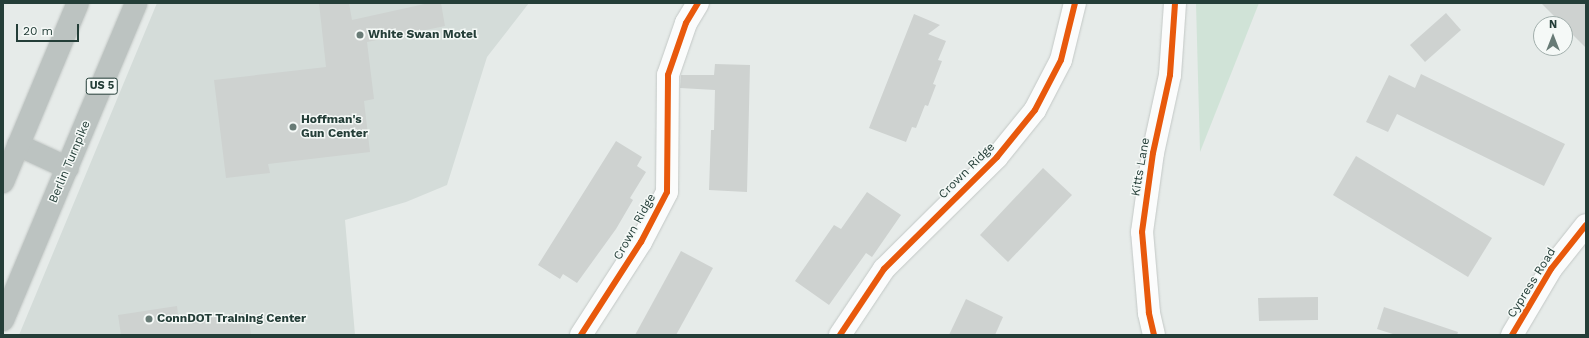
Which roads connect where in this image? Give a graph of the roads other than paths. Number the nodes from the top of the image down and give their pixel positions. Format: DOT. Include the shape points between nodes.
graph roads {
  1 [pos="78,3"];
  2 [pos="136,3"];
  3 [pos="698,3"];
  4 [pos="1075,3"];
  5 [pos="1175,3"];
  6 [pos="18,145"];
  7 [pos="68,168"];
  8 [pos="3,182"];
  9 [pos="1586,225"];
  10 [pos="3,320"];
  11 [pos="582,335"];
  12 [pos="840,335"];
  13 [pos="1154,335"];
  14 [pos="1512,335"];
  1 -- 6 [label="highway"];
  2 -- 7 [label="highway, Berlin Turnpike / US 5"];
  3 -- 11 [label="street, Crown Ridge" via="686,23 668,75 667,192 642,242"];
  4 -- 12 [label="street, Crown Ridge" via="1061,60 1035,110 997,157 884,269"];
  5 -- 13 [label="street, Kitts Lane" via="1170,75 1153,153 1142,232 1149,313"];
  6 -- 7 [label="highway"];
  6 -- 8 [label="highway"];
  7 -- 10 [label="highway, Berlin Turnpike / US 5"];
  9 -- 14 [label="street, Cypress Road" via="1551,269"];
}
